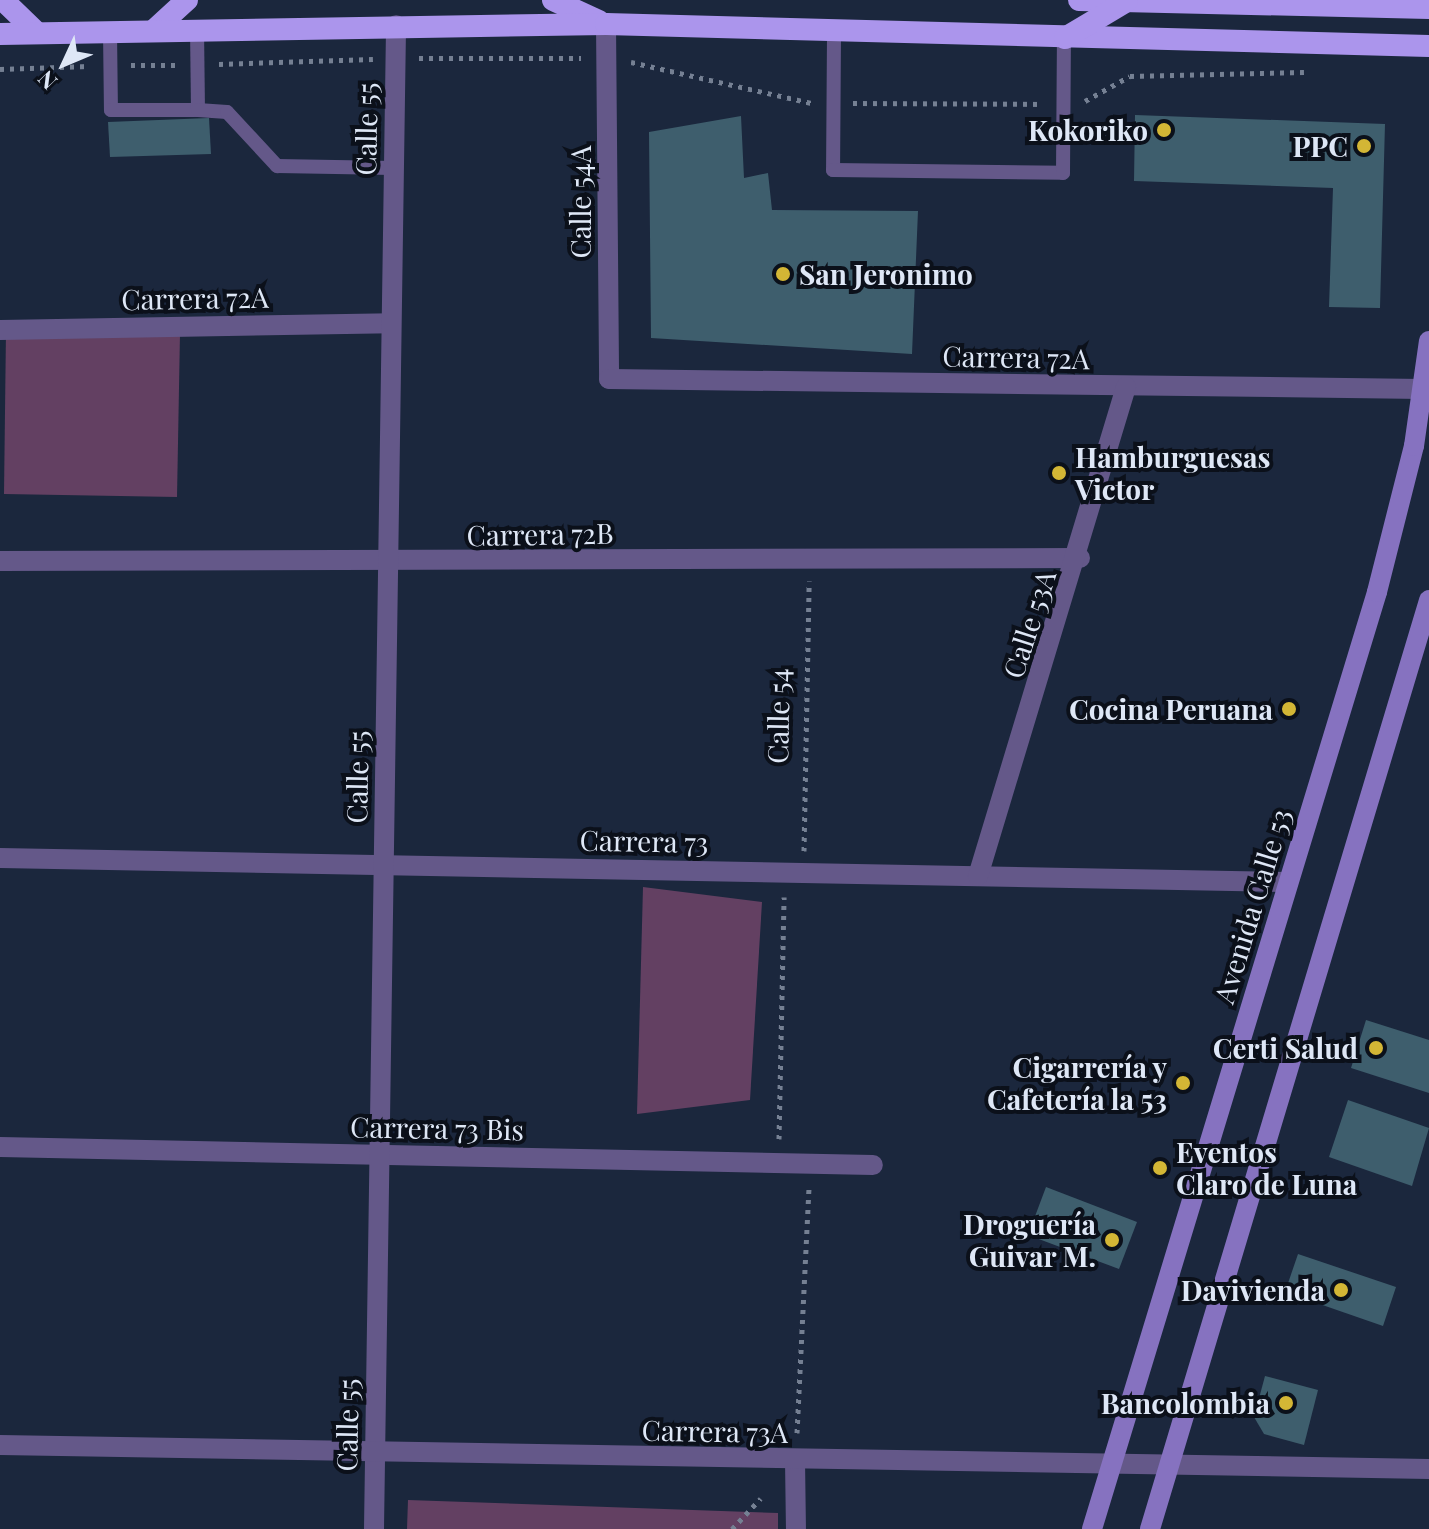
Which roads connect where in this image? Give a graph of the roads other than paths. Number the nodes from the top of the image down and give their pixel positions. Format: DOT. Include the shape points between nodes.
graph roads {
  1 [pos="3,0"];
  2 [pos="187,0"];
  3 [pos="553,0"];
  4 [pos="1079,0"];
  5 [pos="1127,1"];
  6 [pos="1429,8"];
  7 [pos="606,24"];
  8 [pos="396,25"];
  9 [pos="197,30"];
  10 [pos="153,31"];
  11 [pos="110,32"];
  12 [pos="37,33"];
  13 [pos="0,34"];
  14 [pos="834,35"];
  15 [pos="1064,39"];
  16 [pos="1429,46"];
  17 [pos="198,110"];
  18 [pos="393,168"];
  19 [pos="391,323"];
  20 [pos="0,330"];
  21 [pos="1429,341"];
  22 [pos="609,379"];
  23 [pos="1126,387"];
  24 [pos="1423,389"];
  25 [pos="1080,558"];
  26 [pos="0,561"];
  27 [pos="388,564"];
  28 [pos="1429,600"];
  29 [pos="0,858"];
  30 [pos="384,864"];
  31 [pos="978,876"];
  32 [pos="1288,882"];
  33 [pos="0,1147"];
  34 [pos="379,1155"];
  35 [pos="873,1165"];
  36 [pos="0,1445"];
  37 [pos="375,1451"];
  38 [pos="795,1460"];
  39 [pos="1170,1463"];
  40 [pos="1112,1464"];
  41 [pos="1429,1469"];
  42 [pos="374,1529"];
  43 [pos="796,1529"];
  44 [pos="1092,1529"];
  45 [pos="1150,1529"];
  1 -- 12 [label="highway"];
  2 -- 10 [label="highway"];
  3 -- 7 [label="highway"];
  4 -- 5 [label="highway"];
  5 -- 6 [label="highway"];
  5 -- 15 [label="highway"];
  7 -- 8 [label="highway"];
  7 -- 14 [label="highway"];
  7 -- 22 [label="street, Calle 54A"];
  8 -- 9 [label="highway"];
  8 -- 18 [label="street, Calle 55"];
  9 -- 10 [label="highway"];
  9 -- 17 [label="lane"];
  10 -- 11 [label="highway"];
  11 -- 12 [label="highway"];
  11 -- 17 [label="lane" via="111,110"];
  12 -- 13 [label="highway"];
  14 -- 15 [label="highway"];
  14 -- 15 [label="lane" via="833,170 1063,173"];
  15 -- 16 [label="highway"];
  17 -- 18 [label="lane" via="227,112 277,166"];
  18 -- 19 [label="street, Calle 55"];
  19 -- 20 [label="street, Carrera 72A"];
  19 -- 27 [label="street, Calle 55"];
  21 -- 24 [label="main road, Avenida Calle 53"];
  22 -- 23 [label="street, Carrera 72A"];
  23 -- 24 [label="street, Carrera 72A"];
  23 -- 25 [label="street, Calle 53A"];
  24 -- 32 [label="main road, Avenida Calle 53" via="1377,592"];
  25 -- 27 [label="street, Carrera 72B"];
  25 -- 31 [label="street, Calle 53A"];
  26 -- 27 [label="street, Carrera 72B"];
  27 -- 30 [label="street, Calle 55"];
  28 -- 39 [label="main road"];
  29 -- 30 [label="street, Carrera 73"];
  30 -- 31 [label="street, Carrera 73"];
  30 -- 34 [label="street, Calle 55"];
  31 -- 32 [label="street, Carrera 73"];
  32 -- 40 [label="main road, Avenida Calle 53"];
  33 -- 34 [label="street, Carrera 73 Bis"];
  34 -- 35 [label="street, Carrera 73 Bis"];
  34 -- 37 [label="street, Calle 55"];
  36 -- 37 [label="street, Carrera 73A"];
  37 -- 38 [label="street, Carrera 73A"];
  37 -- 42 [label="street, Calle 55"];
  38 -- 40 [label="street, Carrera 73A"];
  38 -- 43 [label="street"];
  39 -- 40 [label="street, Carrera 73A"];
  39 -- 41 [label="street, Carrera 73A"];
  39 -- 45 [label="main road"];
  40 -- 44 [label="main road, Avenida Calle 53"];
}
